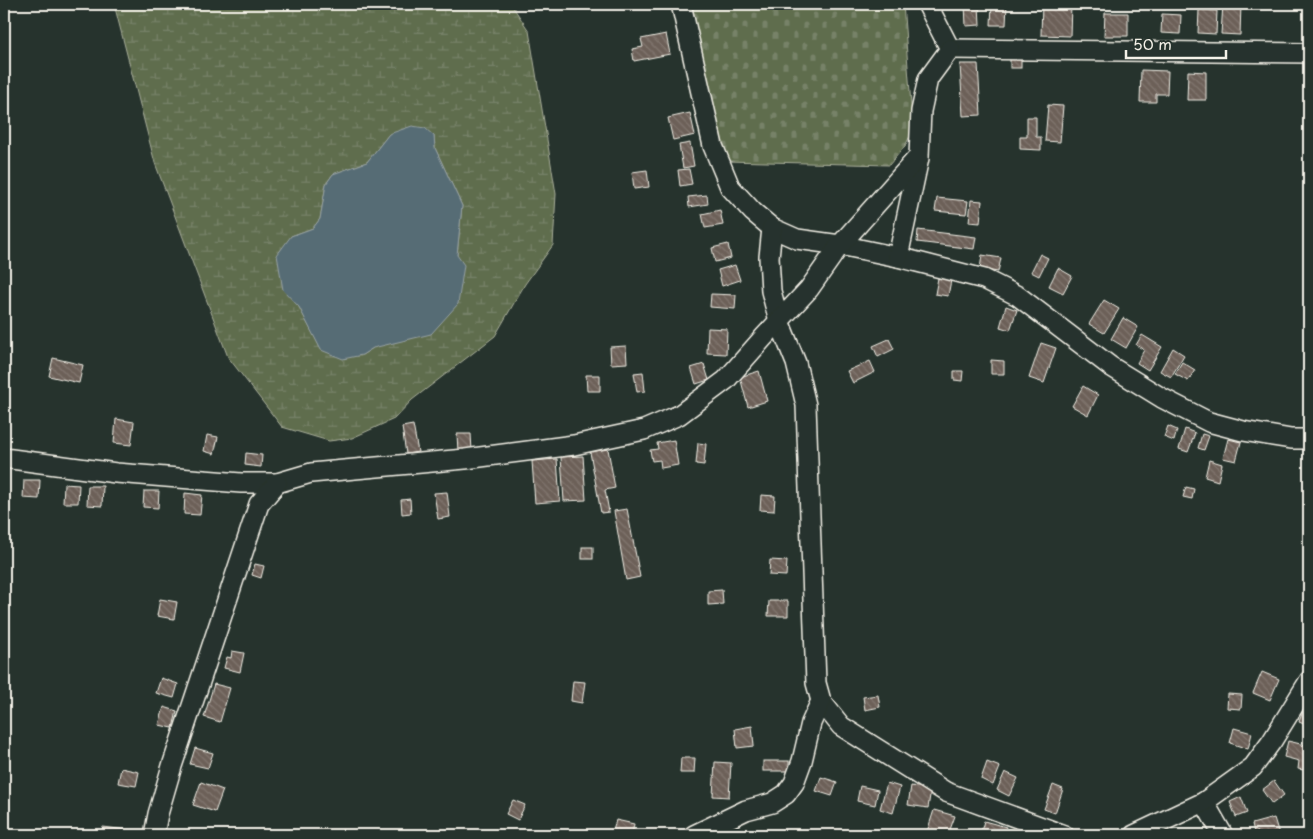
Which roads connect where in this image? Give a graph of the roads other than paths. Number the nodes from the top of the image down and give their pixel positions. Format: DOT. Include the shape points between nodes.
graph roads {
  1 [pos="681,4"];
  2 [pos="927,4"];
  3 [pos="950,49"];
  4 [pos="1309,53"];
  5 [pos="919,156"];
  6 [pos="772,228"];
  7 [pos="840,245"];
  8 [pos="898,257"];
  9 [pos="779,322"];
  10 [pos="1309,439"];
  11 [pos="4,458"];
  12 [pos="277,483"];
  13 [pos="1309,681"];
  14 [pos="821,700"];
  15 [pos="1204,802"];
  16 [pos="154,835"];
  17 [pos="694,835"];
  18 [pos="1064,835"];
  19 [pos="1134,835"];
  20 [pos="1223,835"];
  1 -- 6 [label="street" via="713,146 730,187"];
  2 -- 3 [label="street"];
  3 -- 4 [label="street"];
  3 -- 5 [label="street" via="928,79 921,111"];
  5 -- 7 [label="street"];
  5 -- 8 [label="street"];
  6 -- 7 [label="street" via="797,239"];
  6 -- 9 [label="street" via="769,257"];
  7 -- 8 [label="street"];
  7 -- 9 [label="street" via="809,289"];
  8 -- 10 [label="street" via="984,279 1018,296 1110,366 1209,422 1243,431"];
  9 -- 12 [label="street" via="726,380 679,415 644,430 574,445 311,473"];
  9 -- 14 [label="street" via="796,364 806,405 816,683"];
  11 -- 12 [label="street" via="116,473"];
  12 -- 16 [label="street" via="259,504 172,766"];
  13 -- 15 [label="street" via="1253,767"];
  14 -- 17 [label="street" via="794,783 786,794 772,803 746,810"];
  14 -- 18 [label="street" via="841,726 946,792"];
  15 -- 19 [label="street"];
  15 -- 20 [label="street"];
}
